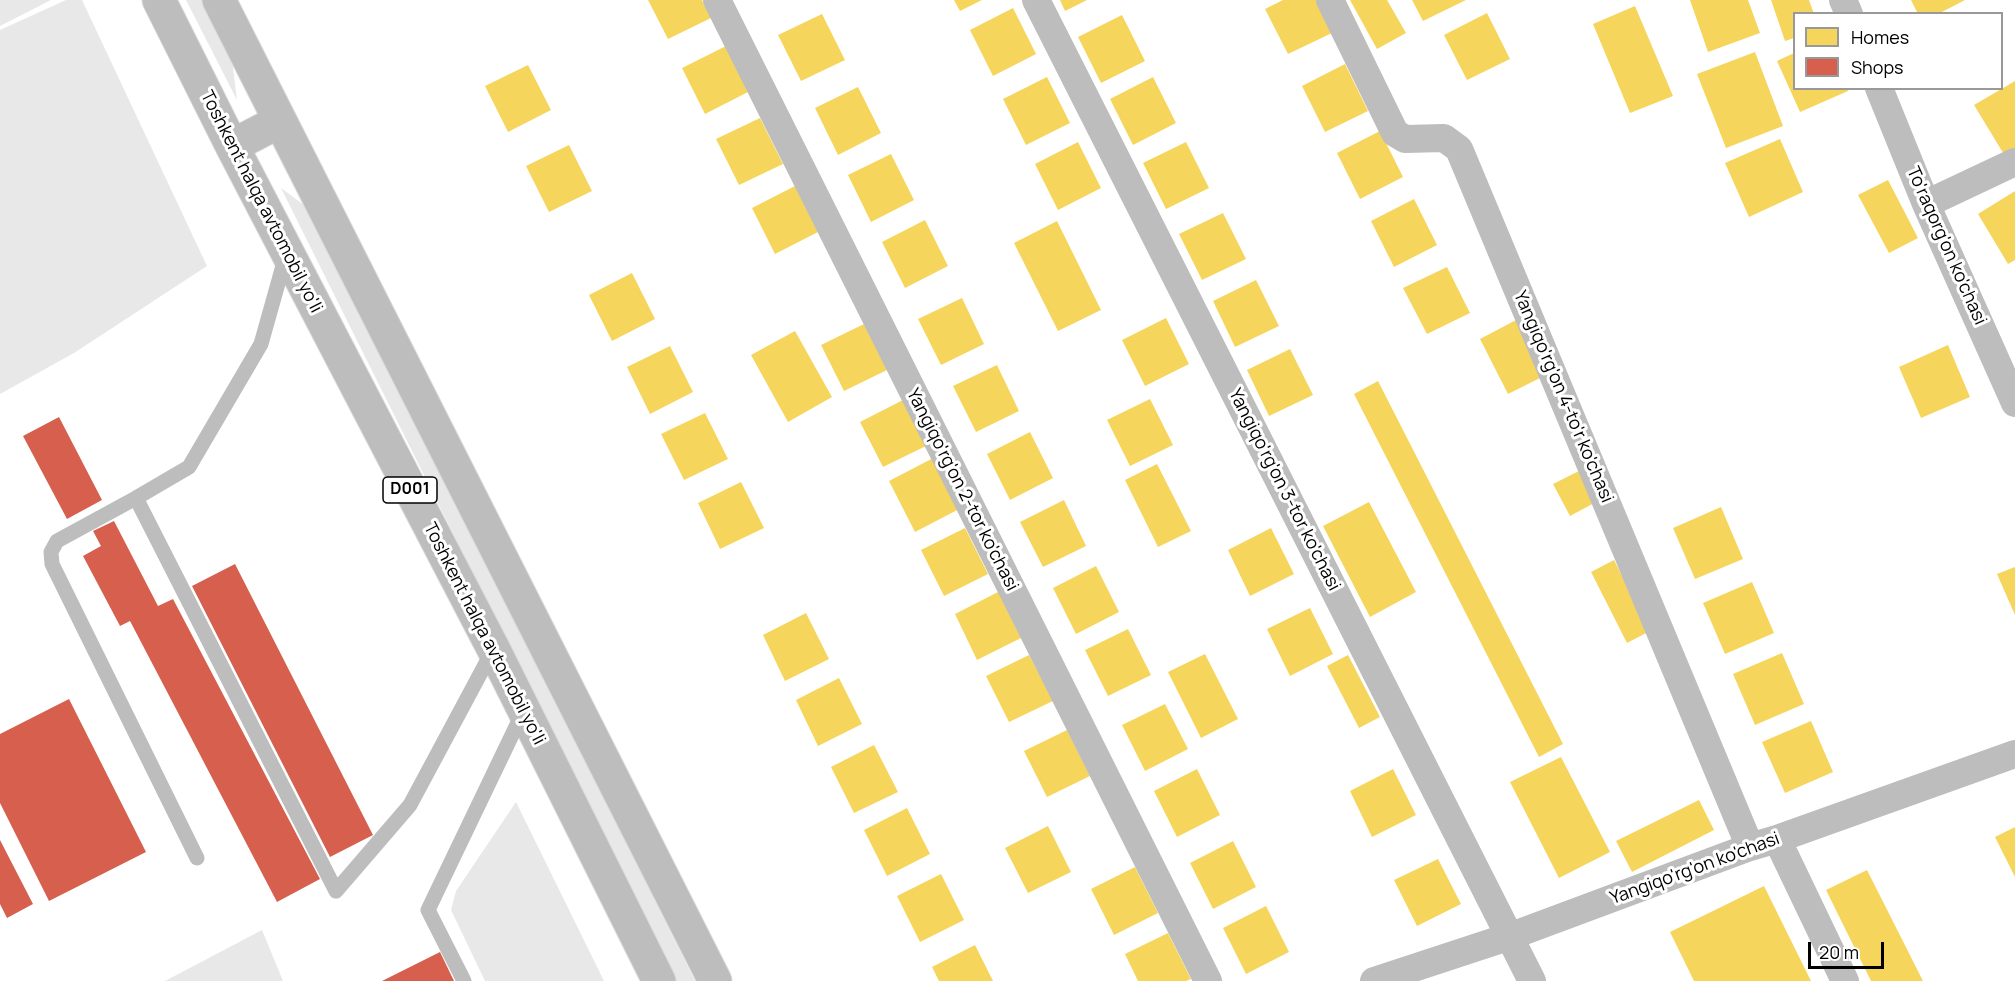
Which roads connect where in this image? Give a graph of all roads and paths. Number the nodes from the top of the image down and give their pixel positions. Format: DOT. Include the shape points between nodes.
graph roads {
  1 [pos="159,0"];
  2 [pos="219,0"];
  3 [pos="717,0"];
  4 [pos="1036,0"];
  5 [pos="1330,0"];
  6 [pos="1880,90"];
  7 [pos="280,121"];
  8 [pos="232,146"];
  9 [pos="2015,162"];
  10 [pos="1926,204"];
  11 [pos="287,252"];
  12 [pos="2015,403"];
  13 [pos="136,498"];
  14 [pos="494,650"];
  15 [pos="524,710"];
  16 [pos="2015,754"];
  17 [pos="1764,843"];
  18 [pos="197,858"];
  19 [pos="1511,936"];
  20 [pos="464,981"];
  21 [pos="659,981"];
  22 [pos="715,981"];
  23 [pos="1208,981"];
  24 [pos="1374,981"];
  25 [pos="1532,981"];
  26 [pos="1845,981"];
  1 -- 8 [label="highway, Toshkent halqa avtomobil yo'li / D001"];
  2 -- 7 [label="highway, D001"];
  3 -- 23 [label="street, Yangiqo'rg'on 2-tor ko'chasi"];
  4 -- 19 [label="street, Yangiqo'rg'on 3-tor ko'chasi"];
  5 -- 17 [label="street, Yangiqo'rg'on 4-to'r ko'chasi" via="1395,133 1405,139 1444,138 1459,148"];
  6 -- 10 [label="street, To'raqorg'on ko'chasi"];
  7 -- 8 [label="highway"];
  7 -- 22 [label="highway, D001"];
  8 -- 11 [label="highway, Toshkent halqa avtomobil yo'li / D001"];
  9 -- 10 [label="street"];
  10 -- 12 [label="street, To'raqorg'on ko'chasi"];
  11 -- 13 [label="lane" via="261,344 189,467"];
  11 -- 14 [label="highway, Toshkent halqa avtomobil yo'li / D001"];
  13 -- 14 [label="lane" via="336,891 410,805"];
  13 -- 18 [label="lane" via="57,541 51,552 52,564"];
  14 -- 15 [label="highway, Toshkent halqa avtomobil yo'li / D001"];
  15 -- 20 [label="lane" via="428,910"];
  15 -- 21 [label="highway, Toshkent halqa avtomobil yo'li / D001"];
  16 -- 17 [label="street, Yangiqo'rg'on ko'chasi"];
  17 -- 19 [label="street, Yangiqo'rg'on ko'chasi"];
  17 -- 26 [label="street, Yangiqo'rg'on 4-to'r ko'chasi"];
  19 -- 24 [label="street, Yangiqo'rg'on ko'chasi"];
  19 -- 25 [label="street, Yangiqo'rg'on 3-tor ko'chasi"];
}
